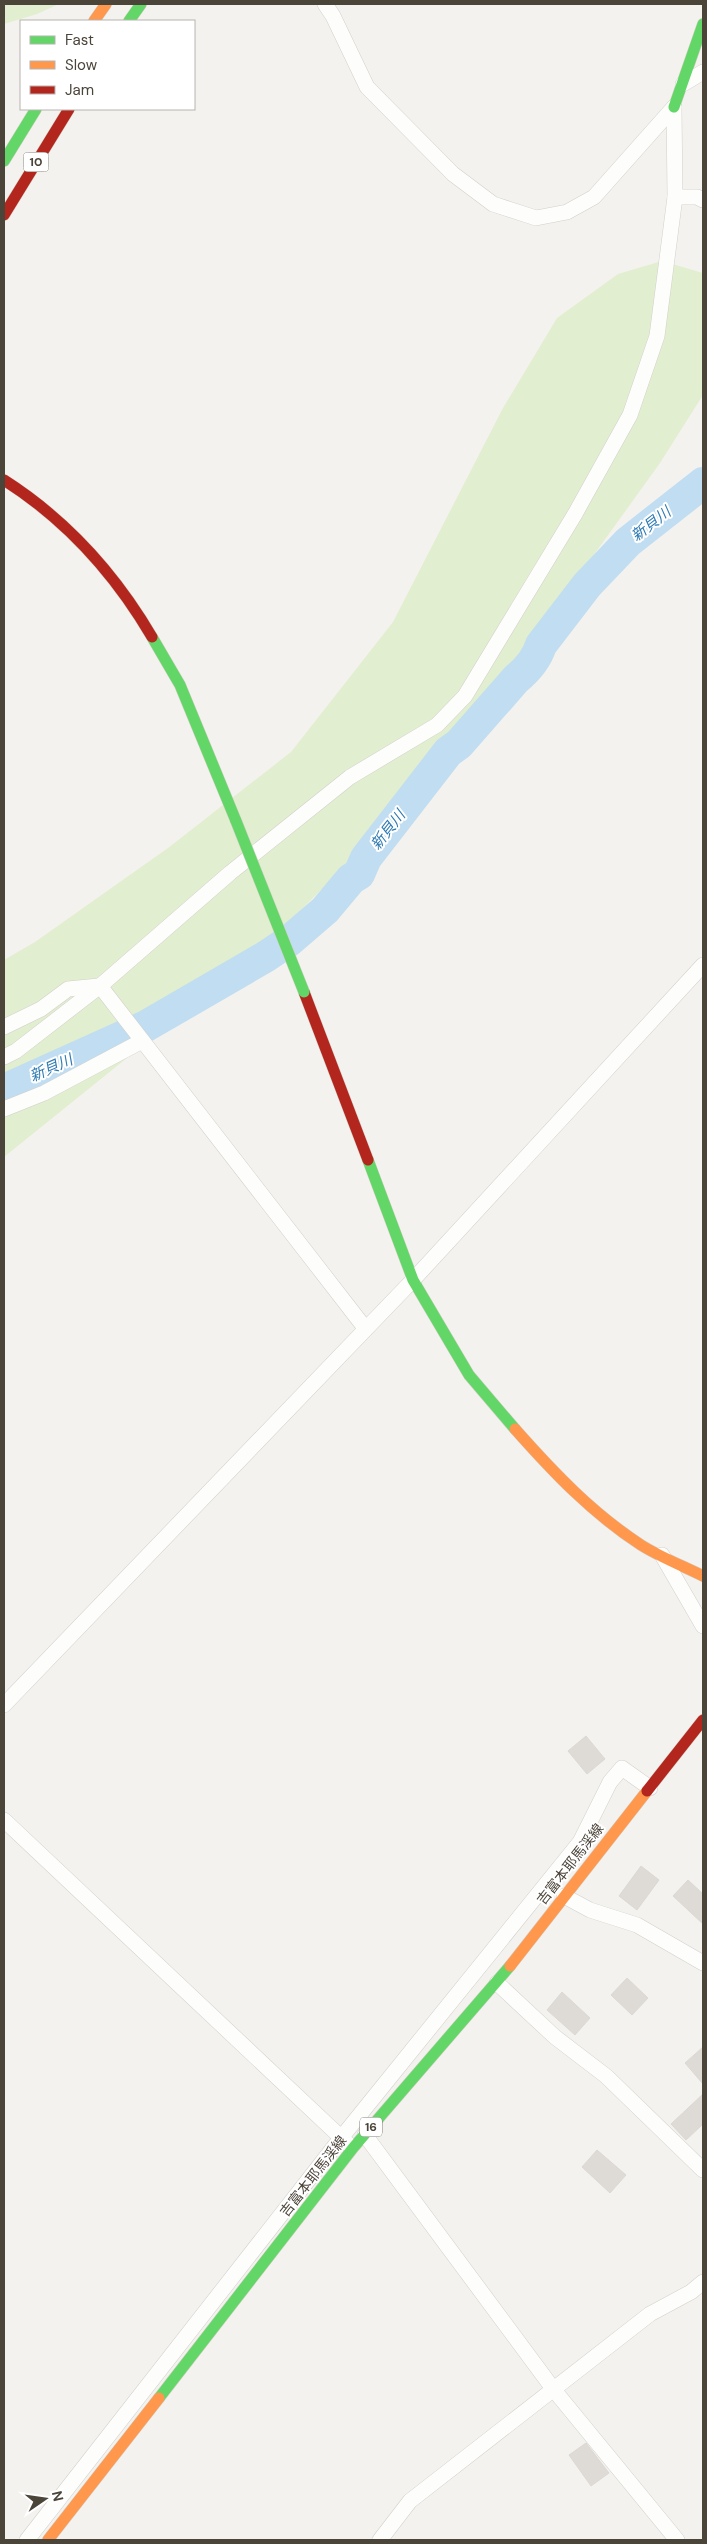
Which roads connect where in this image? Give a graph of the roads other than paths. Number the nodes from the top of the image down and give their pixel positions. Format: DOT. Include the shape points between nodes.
graph roads {
  1 [pos="106,4"];
  2 [pos="141,4"];
  3 [pos="325,4"];
  4 [pos="95,20"];
  5 [pos="130,20"];
  6 [pos="703,24"];
  7 [pos="703,72"];
  8 [pos="683,84"];
  9 [pos="674,107"];
  10 [pos="35,110"];
  11 [pos="68,110"];
  12 [pos="4,161"];
  13 [pos="675,197"];
  14 [pos="703,200"];
  15 [pos="4,215"];
  16 [pos="4,480"];
  17 [pos="703,965"];
  18 [pos="100,986"];
  19 [pos="4,1027"];
  20 [pos="142,1041"];
  21 [pos="4,1057"];
  22 [pos="4,1109"];
  23 [pos="413,1280"];
  24 [pos="365,1328"];
  25 [pos="662,1555"];
  26 [pos="703,1576"];
  27 [pos="703,1626"];
  28 [pos="4,1705"];
  29 [pos="703,1720"];
  30 [pos="650,1788"];
  31 [pos="4,1820"];
  32 [pos="580,1842"];
  33 [pos="596,1854"];
  34 [pos="564,1896"];
  35 [pos="703,1962"];
  36 [pos="497,1984"];
  37 [pos="364,2135"];
  38 [pos="347,2143"];
  39 [pos="703,2170"];
  40 [pos="703,2282"];
  41 [pos="554,2390"];
  42 [pos="27,2540"];
  43 [pos="48,2540"];
  44 [pos="380,2540"];
  45 [pos="677,2540"];
  1 -- 4 [label="main road"];
  2 -- 5 [label="main road"];
  3 -- 9 [label="street" via="367,87 453,174 493,204 536,218 567,212 594,197"];
  6 -- 8 [label="main road"];
  7 -- 8 [label="street"];
  8 -- 9 [label="main road"];
  9 -- 13 [label="street"];
  10 -- 12 [label="main road, 10"];
  11 -- 15 [label="main road, 10"];
  13 -- 14 [label="street"];
  13 -- 18 [label="street" via="657,336 630,415 575,514 465,696 437,725 350,777 230,873"];
  16 -- 23 [label="main road, bridge" via="86,546 143,622 180,685 304,992"];
  17 -- 23 [label="street"];
  18 -- 19 [label="street" via="68,989 41,1009"];
  18 -- 20 [label="street"];
  18 -- 21 [label="street"];
  20 -- 22 [label="street" via="44,1093"];
  20 -- 24 [label="street"];
  23 -- 24 [label="street"];
  23 -- 25 [label="main road" via="469,1375 560,1480 601,1517"];
  24 -- 28 [label="street"];
  25 -- 26 [label="main road"];
  25 -- 27 [label="street"];
  29 -- 30 [label="main road, 吉富本耶馬渓線 / 16"];
  30 -- 32 [label="street" via="622,1768 610,1782"];
  30 -- 33 [label="main road, 吉富本耶馬渓線 / 16"];
  31 -- 38 [label="street"];
  32 -- 33 [label="street"];
  32 -- 38 [label="street"];
  33 -- 34 [label="main road, 吉富本耶馬渓線 / 16"];
  34 -- 35 [label="street" via="590,1910 637,1925"];
  34 -- 36 [label="main road, 吉富本耶馬渓線 / 16"];
  36 -- 37 [label="main road, 吉富本耶馬渓線 / 16"];
  36 -- 39 [label="street" via="554,2037 606,2076"];
  37 -- 38 [label="main road, 吉富本耶馬渓線 / 16"];
  37 -- 41 [label="street"];
  38 -- 42 [label="street"];
  38 -- 43 [label="main road, 吉富本耶馬渓線 / 16"];
  40 -- 41 [label="street" via="650,2314"];
  41 -- 44 [label="street" via="410,2501"];
  41 -- 45 [label="street"];
}
